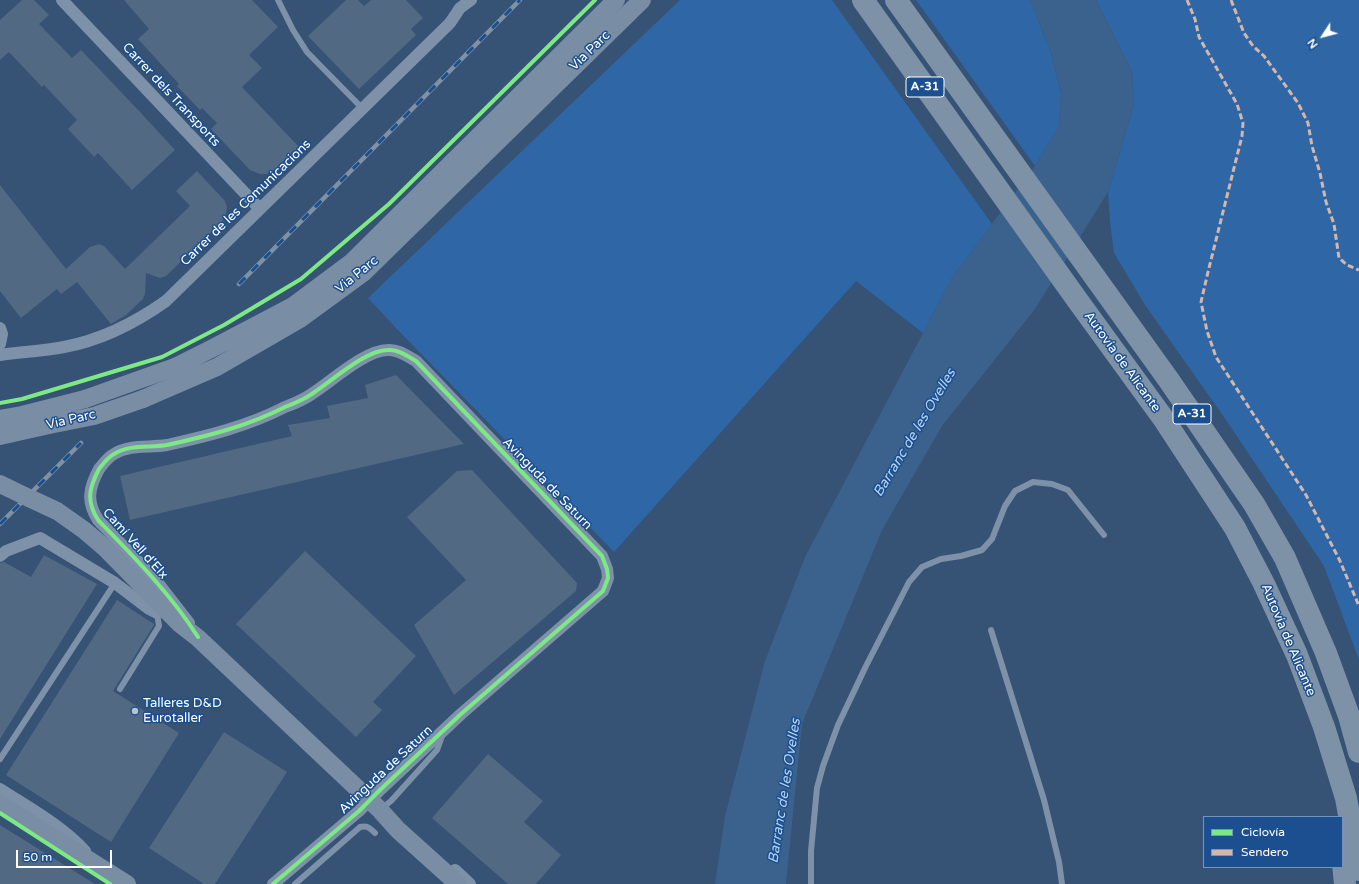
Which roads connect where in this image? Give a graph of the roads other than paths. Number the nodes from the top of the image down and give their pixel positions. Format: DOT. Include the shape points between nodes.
graph roads {
  1 [pos="62,0"];
  2 [pos="278,0"];
  3 [pos="471,0"];
  4 [pos="616,0"];
  5 [pos="642,0"];
  6 [pos="863,0"];
  7 [pos="896,0"];
  8 [pos="456,4"];
  9 [pos="362,108"];
  10 [pos="259,208"];
  11 [pos="0,328"];
  12 [pos="0,344"];
  13 [pos="0,355"];
  14 [pos="0,419"];
  15 [pos="0,436"];
  16 [pos="0,484"];
  17 [pos="90,502"];
  18 [pos="1104,535"];
  19 [pos="0,556"];
  20 [pos="1285,558"];
  21 [pos="115,583"];
  22 [pos="160,610"];
  23 [pos="991,630"];
  24 [pos="198,637"];
  25 [pos="120,689"];
  26 [pos="1359,711"];
  27 [pos="1359,752"];
  28 [pos="0,759"];
  29 [pos="0,789"];
  30 [pos="0,804"];
  31 [pos="374,805"];
  32 [pos="1343,808"];
  33 [pos="375,833"];
  34 [pos="1343,864"];
  35 [pos="97,865"];
  36 [pos="1359,870"];
  37 [pos="276,883"];
  38 [pos="127,884"];
  39 [pos="295,884"];
  40 [pos="458,884"];
  41 [pos="470,884"];
  42 [pos="811,884"];
  43 [pos="1062,884"];
  44 [pos="1345,884"];
  1 -- 10 [label="street, Carrer dels Transports"];
  2 -- 9 [label="lane" via="307,52"];
  3 -- 8 [label="street, Carrer de les Comunicacions"];
  4 -- 14 [label="main road, Via Parc, bridge" via="352,262 293,306 211,350 175,366 85,399"];
  5 -- 15 [label="main road, Via Parc, bridge" via="363,273 300,319 217,367 143,399 94,416"];
  6 -- 32 [label="highway, Autovía de Alicante / A-31" via="1163,418 1235,528 1297,655 1324,727"];
  7 -- 20 [label="highway, Autovía de Alicante / A-31" via="1168,379 1254,504"];
  8 -- 9 [label="street, Carrer de les Comunicacions" via="450,23"];
  9 -- 10 [label="street, Carrer de les Comunicacions"];
  10 -- 13 [label="street, Carrer de les Comunicacions" via="166,301 145,316 89,341 64,347"];
  11 -- 12 [label="street"];
  16 -- 22 [label="main road, Camí Vell d'Elx, bridge" via="57,511 84,530 105,548"];
  17 -- 24 [label="street, Camí Vell d'Elx" via="98,520 154,578"];
  17 -- 31 [label="street, Avinguda de Saturn" via="92,482 112,454 127,448 165,445 224,432 269,415 307,396 377,352 389,350 400,352 416,361 602,556 608,578 603,591 444,730"];
  18 -- 42 [label="lane" via="1068,490 1052,484 1033,482 1015,491 1005,506 992,539 982,550 941,558 922,567 909,582 838,724 823,766 811,851"];
  19 -- 21 [label="street" via="6,551 40,538"];
  20 -- 26 [label="highway" via="1312,594"];
  20 -- 27 [label="highway, Autovía de Alicante / A-31" via="1326,653"];
  21 -- 22 [label="street" via="149,609"];
  21 -- 28 [label="lane"];
  22 -- 24 [label="main road, Camí Vell d'Elx"];
  22 -- 25 [label="lane" via="159,626"];
  23 -- 43 [label="lane" via="1044,800"];
  24 -- 31 [label="main road, Camí Vell d'Elx"];
  29 -- 35 [label="street" via="49,820 79,844"];
  30 -- 35 [label="main road"];
  31 -- 37 [label="street, Avinguda de Saturn" via="359,811"];
  31 -- 40 [label="main road, Camí Vell d'Elx"];
  31 -- 41 [label="street, Camí Vell d'Elx"];
  32 -- 36 [label="highway, Autovía de Alicante / A-31"];
  33 -- 39 [label="lane, Avinguda de Saturn" via="370,827 360,827"];
  34 -- 44 [label="highway"];
  35 -- 38 [label="main road"];
}
